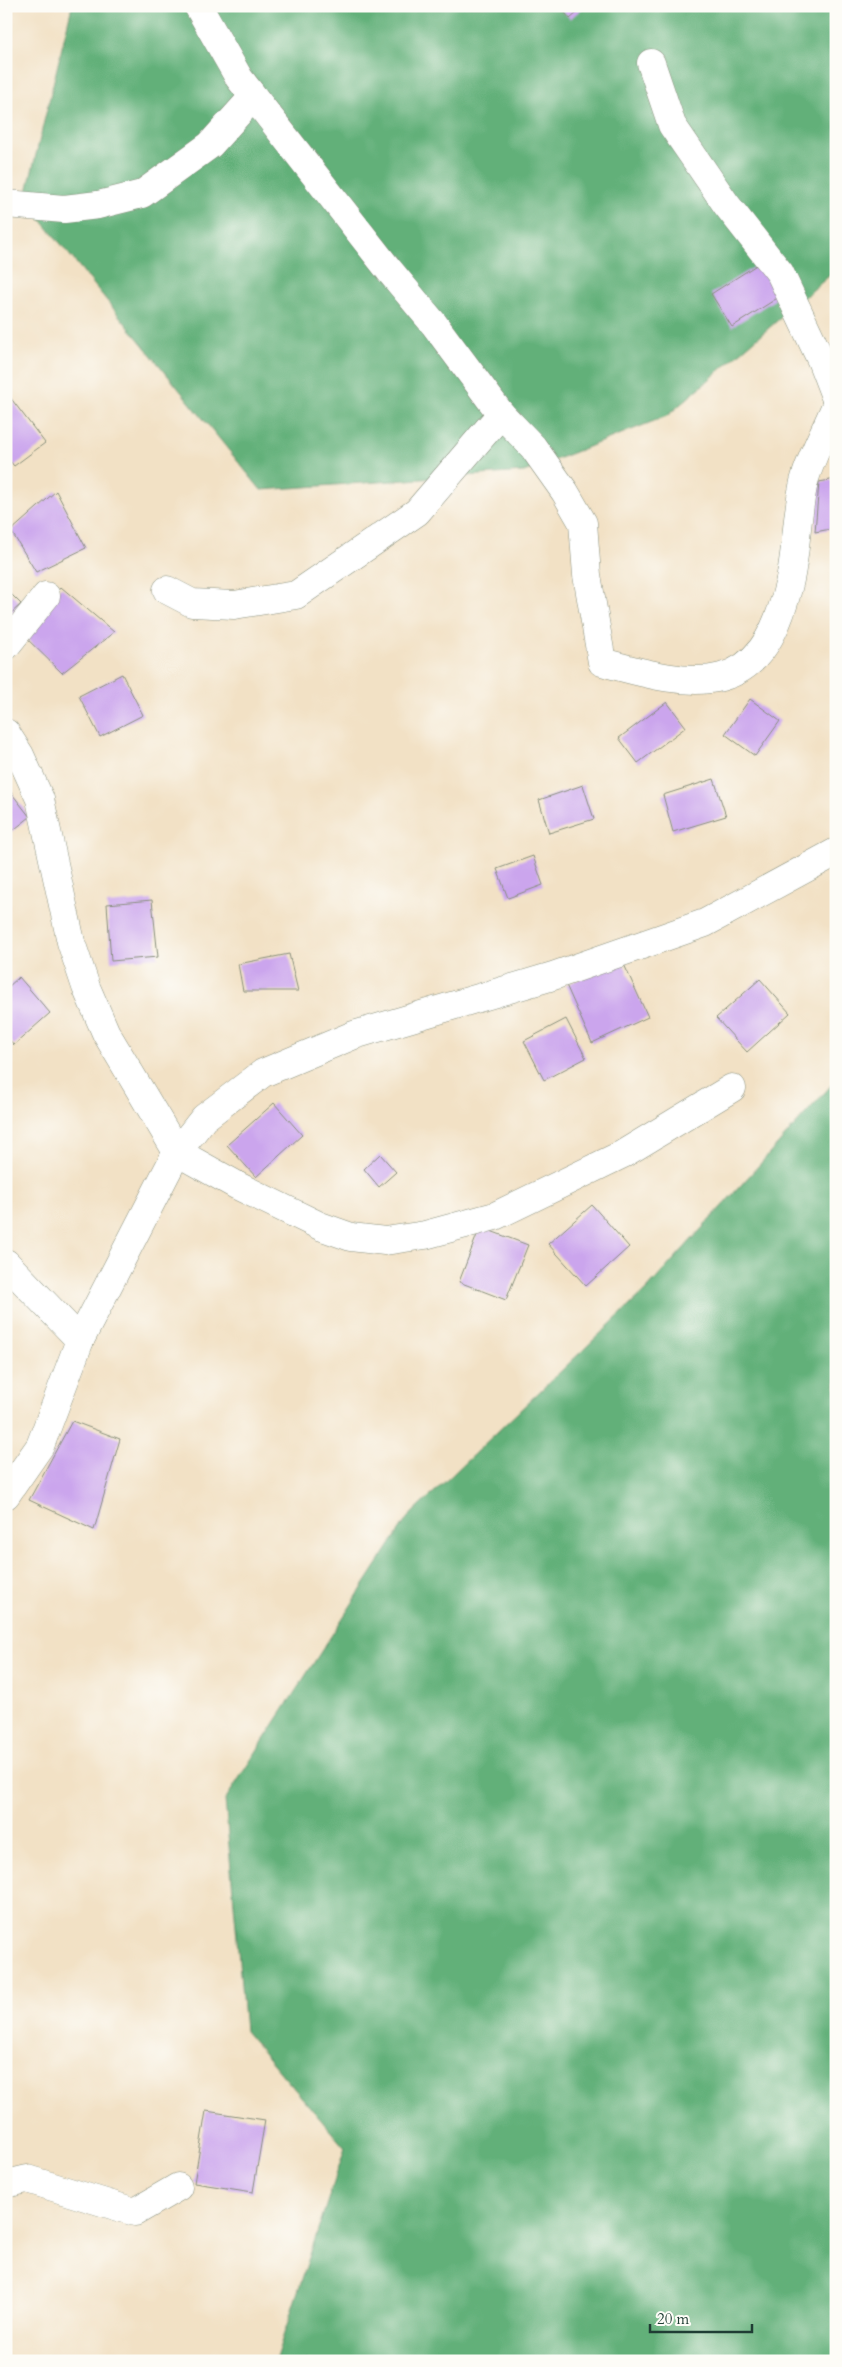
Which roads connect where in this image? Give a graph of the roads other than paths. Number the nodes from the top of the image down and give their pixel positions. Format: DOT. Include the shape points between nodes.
graph roads {
  1 [pos="198,6"];
  2 [pos="651,63"];
  3 [pos="254,97"];
  4 [pos="6,204"];
  5 [pos="836,399"];
  6 [pos="836,405"];
  7 [pos="501,414"];
  8 [pos="167,590"];
  9 [pos="46,596"];
  10 [pos="6,646"];
  11 [pos="6,733"];
  12 [pos="836,852"];
  13 [pos="732,1088"];
  14 [pos="177,1152"];
  15 [pos="6,1263"];
  16 [pos="80,1340"];
  17 [pos="6,1495"];
  18 [pos="6,2184"];
  19 [pos="178,2187"];
  1 -- 3 [label="street" via="239,78"];
  2 -- 5 [label="street" via="672,125 726,204 780,273"];
  3 -- 4 [label="street" via="210,145 142,194 64,209"];
  3 -- 7 [label="street"];
  6 -- 7 [label="street" via="805,480 789,583 778,618 760,653 736,672 710,680 658,677 602,662 587,575 583,523 533,448"];
  7 -- 8 [label="street" via="417,512 296,595 234,605 192,603"];
  9 -- 10 [label="street"];
  11 -- 14 [label="street" via="40,799 71,942 86,987 106,1033"];
  12 -- 14 [label="street" via="705,923 553,976 354,1035 263,1073 204,1118"];
  13 -- 14 [label="street" via="622,1154 495,1216 425,1235 385,1241 351,1236 320,1226"];
  14 -- 16 [label="street"];
  15 -- 16 [label="street"];
  16 -- 17 [label="street" via="40,1446"];
  18 -- 19 [label="street" via="27,2179 135,2212"];
}
